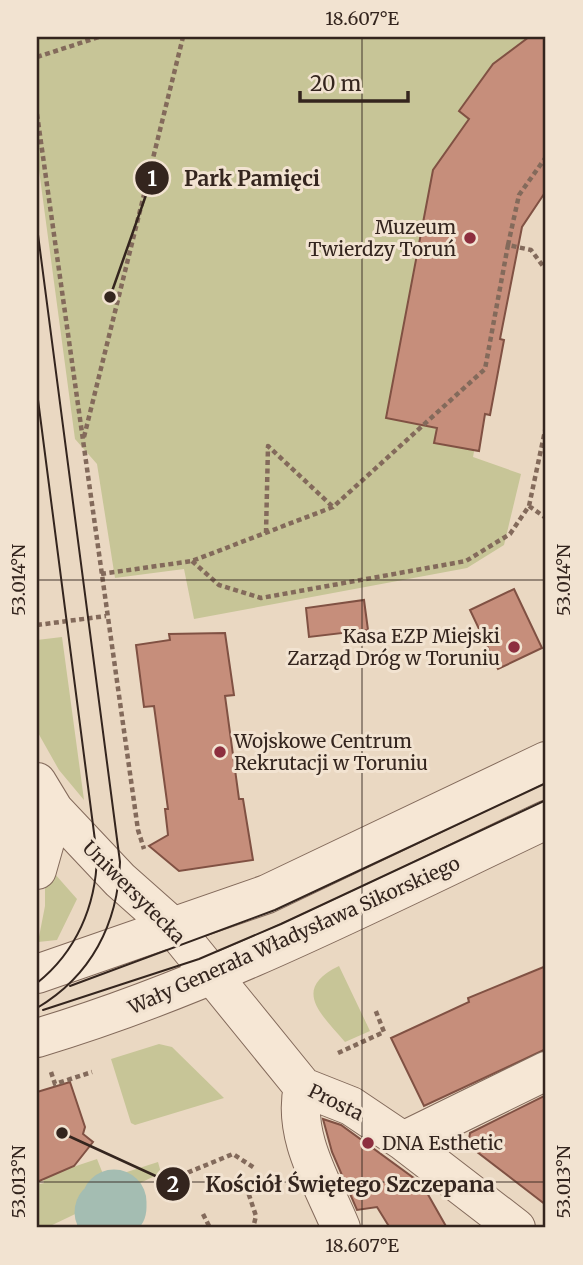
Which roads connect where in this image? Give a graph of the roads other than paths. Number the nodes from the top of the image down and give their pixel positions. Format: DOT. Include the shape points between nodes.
graph roads {
  1 [pos="546,761"];
  2 [pos="45,796"];
  3 [pos="546,820"];
  4 [pos="37,870"];
  5 [pos="173,927"];
  6 [pos="37,974"];
  7 [pos="213,975"];
  8 [pos="44,1054"];
  9 [pos="546,1071"];
  10 [pos="303,1087"];
  11 [pos="403,1141"];
  12 [pos="341,1228"];
  13 [pos="516,1228"];
  1 -- 5 [label="street" via="267,894"];
  2 -- 4 [label="street, Uniwersytecka"];
  2 -- 5 [label="street, Uniwersytecka" via="120,880"];
  3 -- 7 [label="street, Wały Generała Władysława Sikorskiego"];
  5 -- 6 [label="street"];
  5 -- 7 [label="street, Uniwersytecka"];
  7 -- 8 [label="street, Wały Generała Władysława Sikorskiego" via="120,1013"];
  7 -- 10 [label="street, Prosta"];
  9 -- 11 [label="street"];
  10 -- 11 [label="street, Prosta" via="351,1105"];
  10 -- 12 [label="street" via="303,1136"];
  11 -- 13 [label="street, Prosta"];
}
